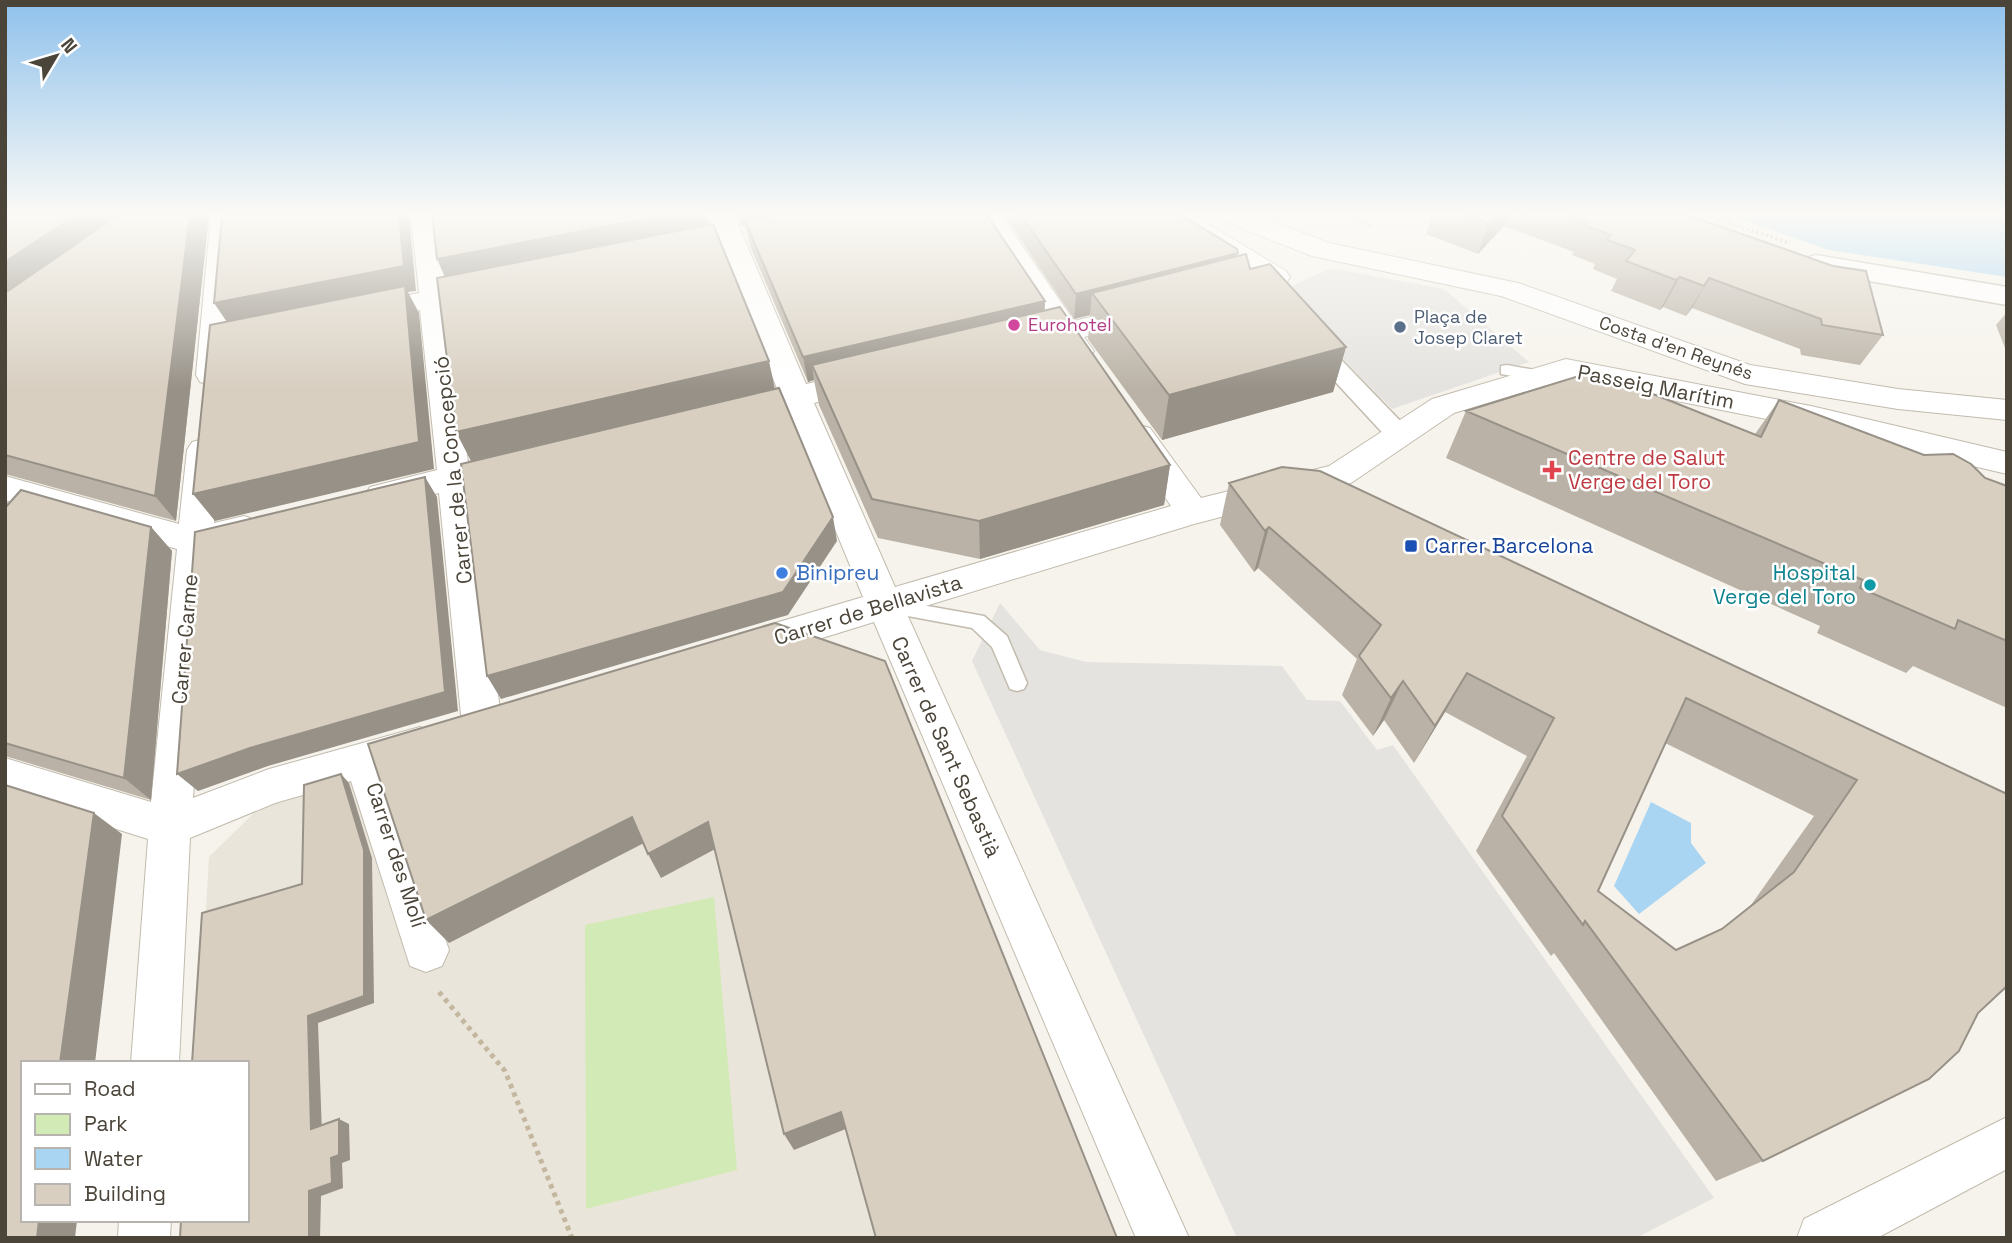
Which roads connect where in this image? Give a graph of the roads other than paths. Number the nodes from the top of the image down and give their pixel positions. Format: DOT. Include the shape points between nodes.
graph roads {
  1 [pos="225,273"];
  2 [pos="431,273"];
  3 [pos="744,273"];
  4 [pos="1026,273"];
  5 [pos="1244,273"];
  6 [pos="1432,273"];
  7 [pos="1861,273"];
  8 [pos="515,282"];
  9 [pos="1261,287"];
  10 [pos="2007,296"];
  11 [pos="434,299"];
  12 [pos="1160,308"];
  13 [pos="344,317"];
  14 [pos="1300,330"];
  15 [pos="1066,333"];
  16 [pos="1007,346"];
  17 [pos="1507,370"];
  18 [pos="887,375"];
  19 [pos="1540,376"];
  20 [pos="1098,378"];
  21 [pos="794,398"];
  22 [pos="2007,410"];
  23 [pos="1122,411"];
  24 [pos="712,417"];
  25 [pos="1400,436"];
  26 [pos="536,458"];
  27 [pos="2007,463"];
  28 [pos="1339,475"];
  29 [pos="454,477"];
  30 [pos="21,493"];
  31 [pos="1373,496"];
  32 [pos="350,503"];
  33 [pos="1193,512"];
  34 [pos="271,522"];
  35 [pos="13,527"];
  36 [pos="193,541"];
  37 [pos="884,605"];
  38 [pos="723,653"];
  39 [pos="1017,682"];
  40 [pos="522,713"];
  41 [pos="482,725"];
  42 [pos="365,761"];
  43 [pos="5,776"];
  44 [pos="170,827"];
  45 [pos="426,950"];
  46 [pos="155,1061"];
  47 [pos="2007,1142"];
  48 [pos="1163,1238"];
  49 [pos="1823,1238"];
  1 -- 36 [label="street, Carrer Carme" via="227,340 206,416"];
  2 -- 11 [label="street, Carrer de la Concepció"];
  3 -- 21 [label="street, Carrer de Sant Sebastià"];
  4 -- 15 [label="street"];
  5 -- 9 [label="street"];
  6 -- 22 [label="street, Costa d'en Reynés" via="1508,289 1745,374 1898,399"];
  7 -- 10 [label="street"];
  8 -- 11 [label="street"];
  11 -- 13 [label="street"];
  11 -- 29 [label="street, Carrer de la Concepció"];
  12 -- 15 [label="street"];
  14 -- 25 [label="street"];
  15 -- 16 [label="street"];
  15 -- 20 [label="street"];
  17 -- 19 [label="lane"];
  18 -- 21 [label="street"];
  19 -- 25 [label="street, Passeig Marítim" via="1443,406"];
  19 -- 27 [label="street, Passeig Marítim" via="1566,369 1811,417"];
  21 -- 24 [label="street"];
  21 -- 37 [label="street, Carrer de Sant Sebastià"];
  23 -- 33 [label="street"];
  25 -- 28 [label="street, Carrer de Bellavista"];
  26 -- 29 [label="street"];
  28 -- 31 [label="street"];
  28 -- 33 [label="street, Carrer de Bellavista"];
  29 -- 32 [label="street"];
  29 -- 41 [label="street, Carrer de la Concepció"];
  30 -- 35 [label="street"];
  30 -- 36 [label="street"];
  33 -- 37 [label="street, Carrer de Bellavista"];
  34 -- 36 [label="street"];
  36 -- 44 [label="street, Carrer Carme"];
  37 -- 38 [label="street, Carrer de Bellavista"];
  37 -- 39 [label="lane" via="977,621 1000,642"];
  37 -- 48 [label="street, Carrer de Sant Sebastià"];
  40 -- 41 [label="street"];
  41 -- 42 [label="street"];
  42 -- 44 [label="street" via="269,787"];
  42 -- 45 [label="street, Carrer des Molí"];
  43 -- 44 [label="street"];
  44 -- 46 [label="street, Carrer Carme"];
  47 -- 49 [label="street"];
}
